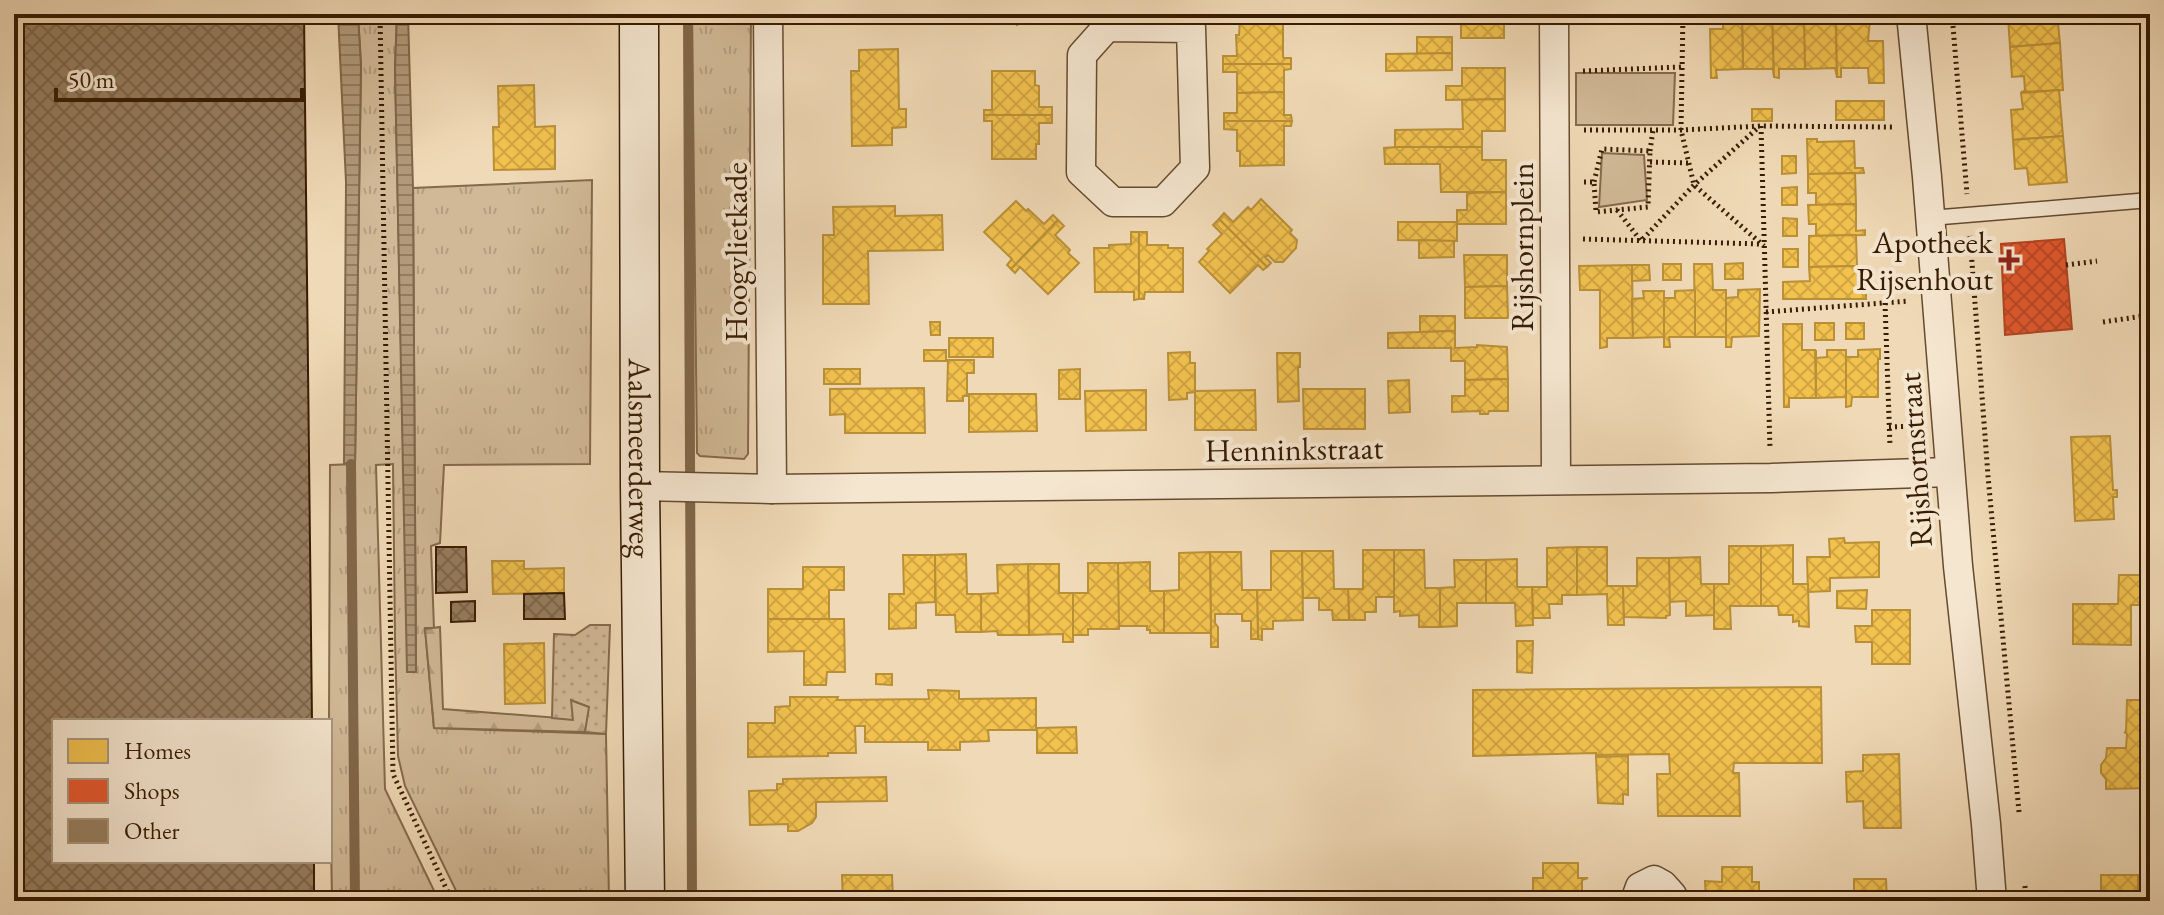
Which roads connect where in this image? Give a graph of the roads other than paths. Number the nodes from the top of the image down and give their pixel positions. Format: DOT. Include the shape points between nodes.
graph roads {
  1 [pos="639,14"];
  2 [pos="768,14"];
  3 [pos="1554,14"];
  4 [pos="1911,14"];
  5 [pos="1191,21"];
  6 [pos="2150,200"];
  7 [pos="1930,218"];
  8 [pos="1950,472"];
  9 [pos="1556,480"];
  10 [pos="655,486"];
  11 [pos="772,489"];
  12 [pos="645,901"];
  13 [pos="1635,901"];
  14 [pos="1672,901"];
  15 [pos="1992,901"];
  1 -- 10 [label="street, Aalsmeerderweg"];
  2 -- 11 [label="street, Hoogvlietkade"];
  3 -- 9 [label="street, Rijshornplein"];
  4 -- 7 [label="street, Rijshornstraat"];
  5 -- 5 [label="street" via="1107,27 1082,55 1081,172 1113,202 1163,202 1195,168"];
  6 -- 7 [label="lane"];
  7 -- 8 [label="street, Rijshornstraat"];
  8 -- 9 [label="street, Henninkstraat"];
  8 -- 15 [label="street, Rijshornstraat"];
  9 -- 11 [label="street, Henninkstraat"];
  10 -- 11 [label="street, Henninkstraat"];
  10 -- 12 [label="street, Aalsmeerderweg"];
  13 -- 14 [label="street" via="1640,887 1654,880"];
}
